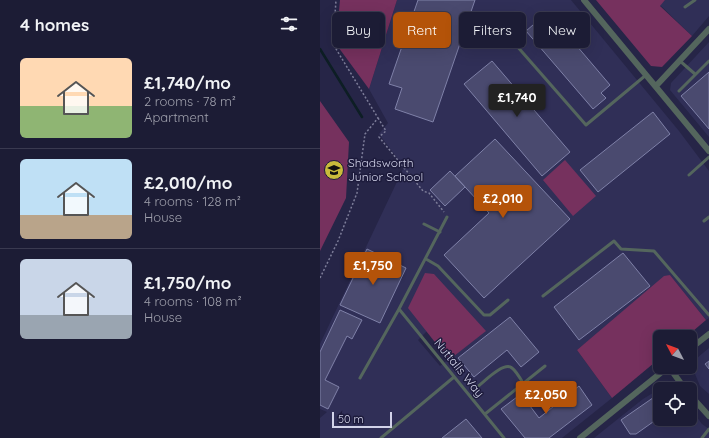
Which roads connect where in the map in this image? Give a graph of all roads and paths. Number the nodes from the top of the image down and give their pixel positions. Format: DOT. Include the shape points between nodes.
graph roads {
  1 [pos="336,0"];
  2 [pos="584,0"];
  3 [pos="695,0"];
  4 [pos="685,7"];
  5 [pos="709,29"];
  6 [pos="519,48"];
  7 [pos="680,61"];
  8 [pos="709,61"];
  9 [pos="695,74"];
  10 [pos="646,75"];
  11 [pos="656,86"];
  12 [pos="679,91"];
  13 [pos="378,118"];
  14 [pos="709,151"];
  15 [pos="709,157"];
  16 [pos="689,175"];
  17 [pos="447,217"];
  18 [pos="709,217"];
  19 [pos="704,221"];
  20 [pos="424,224"];
  21 [pos="440,232"];
  22 [pos="426,259"];
  23 [pos="320,278"];
  24 [pos="544,296"];
  25 [pos="508,300"];
  26 [pos="399,309"];
  27 [pos="709,314"];
  28 [pos="709,334"];
  29 [pos="697,343"];
  30 [pos="545,366"];
  31 [pos="659,374"];
  32 [pos="673,374"];
  33 [pos="454,377"];
  34 [pos="360,378"];
  35 [pos="680,382"];
  36 [pos="523,383"];
  37 [pos="477,387"];
  38 [pos="697,403"];
  39 [pos="485,414"];
  40 [pos="709,416"];
  41 [pos="709,428"];
  42 [pos="380,438"];
  43 [pos="504,438"];
  44 [pos="580,438"];
  45 [pos="702,438"];
  1 -- 13 [label="path" via="334,44"];
  2 -- 10 [label="street"];
  3 -- 4 [label="lane"];
  5 -- 7 [label="street"];
  6 -- 10 [label="lane" via="586,125"];
  7 -- 9 [label="lane"];
  7 -- 11 [label="street"];
  8 -- 9 [label="lane"];
  9 -- 12 [label="lane"];
  10 -- 11 [label="street"];
  11 -- 14 [label="street"];
  13 -- 17 [label="path" via="386,131 380,137 423,191 429,193 441,206"];
  13 -- 23 [label="path" via="365,134 357,193"];
  15 -- 16 [label="lane"];
  17 -- 21 [label="lane"];
  18 -- 19 [label="lane"];
  20 -- 21 [label="lane"];
  21 -- 22 [label="lane"];
  22 -- 25 [label="lane" via="438,266 484,315 490,315"];
  22 -- 26 [label="lane"];
  24 -- 27 [label="lane" via="614,241 621,249 654,251"];
  26 -- 33 [label="lane, Nuttalls Way"];
  26 -- 34 [label="lane"];
  28 -- 29 [label="street"];
  30 -- 36 [label="lane"];
  31 -- 44 [label="street"];
  32 -- 35 [label="street"];
  33 -- 39 [label="lane, Nuttalls Way"];
  33 -- 42 [label="lane"];
  36 -- 37 [label="lane" via="511,367 507,366 502,367"];
  36 -- 39 [label="lane"];
  38 -- 40 [label="street"];
  39 -- 43 [label="lane, Nuttalls Way"];
  41 -- 45 [label="lane"];
}
